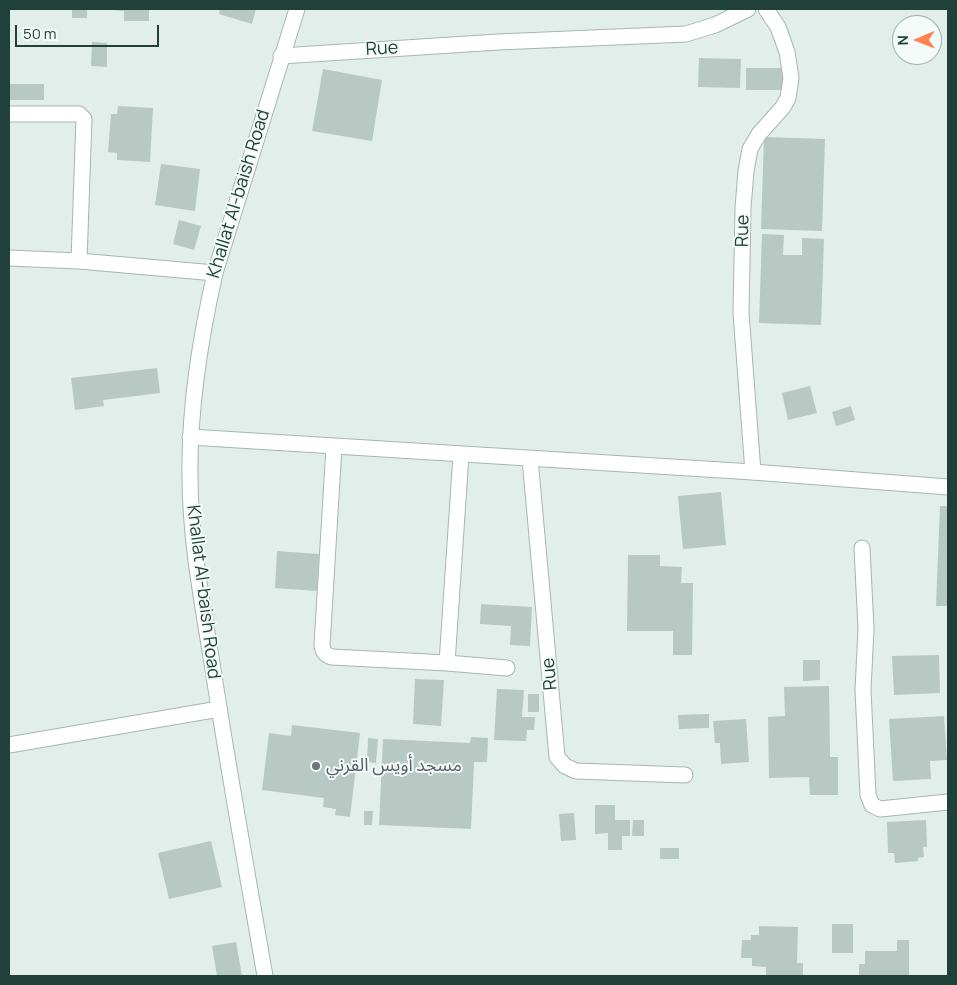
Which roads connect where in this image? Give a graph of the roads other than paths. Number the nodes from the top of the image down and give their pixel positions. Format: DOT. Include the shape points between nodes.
graph roads {
  1 [pos="296,9"];
  2 [pos="748,9"];
  3 [pos="766,9"];
  4 [pos="281,56"];
  5 [pos="9,114"];
  6 [pos="9,258"];
  7 [pos="79,261"];
  8 [pos="215,273"];
  9 [pos="190,437"];
  10 [pos="334,447"];
  11 [pos="461,455"];
  12 [pos="530,459"];
  13 [pos="753,472"];
  14 [pos="948,487"];
  15 [pos="862,548"];
  16 [pos="447,663"];
  17 [pos="507,668"];
  18 [pos="219,709"];
  19 [pos="9,745"];
  20 [pos="685,775"];
  21 [pos="948,802"];
  22 [pos="265,976"];
  1 -- 4 [label="street, Khallat Al-baish Road"];
  2 -- 4 [label="street, Rue" via="686,34"];
  3 -- 13 [label="street, Rue" via="778,27 787,52 791,78 788,98 758,134 750,149 746,171 741,313"];
  4 -- 8 [label="street, Khallat Al-baish Road"];
  5 -- 7 [label="street" via="79,114 84,119"];
  6 -- 7 [label="street"];
  7 -- 8 [label="street"];
  8 -- 9 [label="street, Khallat Al-baish Road" via="196,372"];
  9 -- 10 [label="street"];
  9 -- 18 [label="street, Khallat Al-baish Road" via="194,552"];
  10 -- 11 [label="street"];
  10 -- 16 [label="street" via="323,652 327,656"];
  11 -- 12 [label="street"];
  11 -- 16 [label="street"];
  12 -- 13 [label="street"];
  12 -- 20 [label="street, Rue" via="558,757 565,766 576,771"];
  13 -- 14 [label="street"];
  15 -- 21 [label="street" via="868,795 872,805 880,809"];
  16 -- 17 [label="street"];
  18 -- 19 [label="street"];
  18 -- 22 [label="street, Khallat Al-baish Road"];
}
